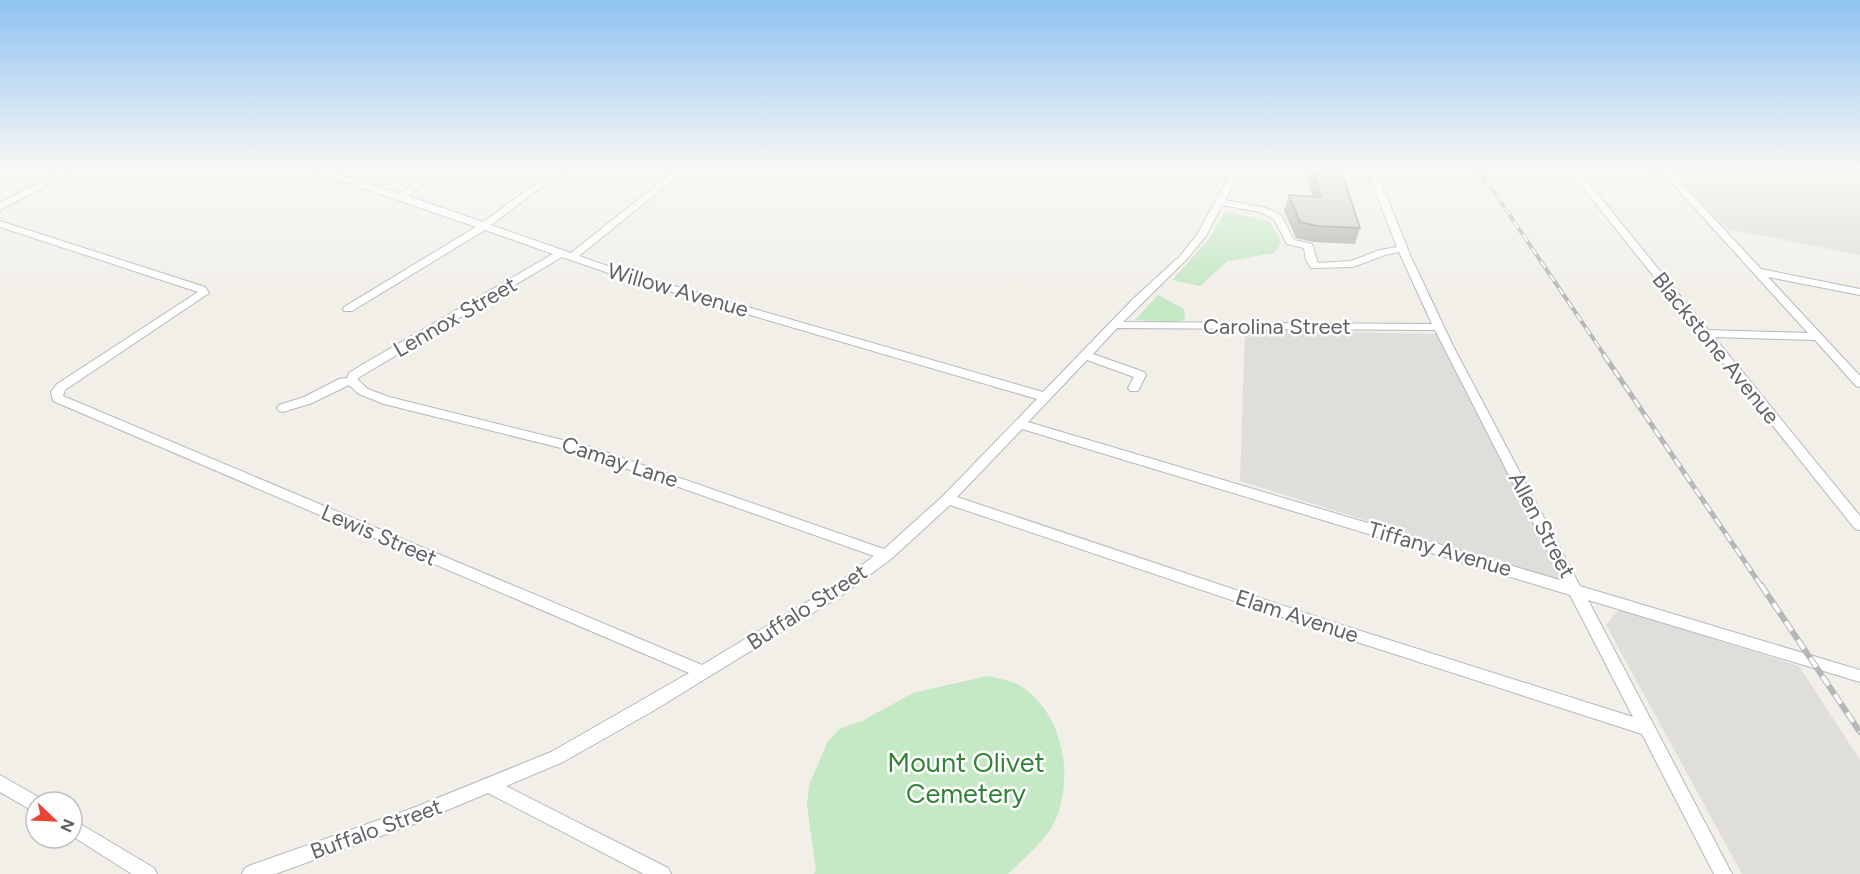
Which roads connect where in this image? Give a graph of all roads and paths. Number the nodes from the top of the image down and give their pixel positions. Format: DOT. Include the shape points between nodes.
graph roads {
  1 [pos="440,211"];
  2 [pos="505,211"];
  3 [pos="626,211"];
  4 [pos="1214,211"];
  5 [pos="1265,211"];
  6 [pos="1388,211"];
  7 [pos="1606,211"];
  8 [pos="1701,211"];
  9 [pos="0,224"];
  10 [pos="484,226"];
  11 [pos="1403,249"];
  12 [pos="566,255"];
  13 [pos="1755,272"];
  14 [pos="1860,292"];
  15 [pos="348,309"];
  16 [pos="1114,325"];
  17 [pos="1439,327"];
  18 [pos="1703,333"];
  19 [pos="1817,337"];
  20 [pos="1085,355"];
  21 [pos="352,381"];
  22 [pos="1860,383"];
  23 [pos="1134,388"];
  24 [pos="1045,397"];
  25 [pos="283,408"];
  26 [pos="1020,424"];
  27 [pos="948,498"];
  28 [pos="1860,525"];
  29 [pos="886,555"];
  30 [pos="1575,589"];
  31 [pos="704,673"];
  32 [pos="1860,676"];
  33 [pos="1648,729"];
  34 [pos="0,783"];
  35 [pos="490,786"];
  36 [pos="24,798"];
  37 [pos="84,834"];
  38 [pos="148,874"];
  39 [pos="251,874"];
  40 [pos="662,874"];
  41 [pos="1723,874"];
  1 -- 10 [label="street, Willow Avenue"];
  2 -- 10 [label="street"];
  3 -- 12 [label="street, Lennox Street"];
  4 -- 16 [label="street, Buffalo Street" via="1189,251"];
  5 -- 11 [label="street" via="1278,217 1290,242 1309,246 1315,266 1353,264"];
  6 -- 11 [label="street, Allen Street"];
  7 -- 18 [label="street, Blackstone Avenue"];
  8 -- 13 [label="street"];
  9 -- 31 [label="street, Lewis Street" via="201,289 204,295 61,387 56,395 64,402"];
  10 -- 12 [label="street, Willow Avenue"];
  10 -- 15 [label="street"];
  11 -- 17 [label="street, Allen Street"];
  12 -- 21 [label="street, Lennox Street" via="364,369"];
  12 -- 24 [label="street, Willow Avenue"];
  13 -- 14 [label="street"];
  13 -- 19 [label="street"];
  16 -- 17 [label="street, Carolina Street"];
  16 -- 20 [label="street, Buffalo Street"];
  17 -- 30 [label="street, Allen Street"];
  18 -- 19 [label="street"];
  18 -- 28 [label="street, Blackstone Avenue"];
  19 -- 22 [label="street"];
  20 -- 23 [label="street" via="1140,375"];
  20 -- 24 [label="street, Buffalo Street"];
  21 -- 25 [label="street, Lennox Street"];
  21 -- 29 [label="street, Camay Lane" via="371,396 624,461"];
  24 -- 26 [label="street, Buffalo Street"];
  26 -- 27 [label="street, Buffalo Street"];
  26 -- 30 [label="street, Tiffany Avenue"];
  27 -- 29 [label="street, Buffalo Street"];
  27 -- 33 [label="street, Elam Avenue"];
  29 -- 31 [label="street, Buffalo Street" via="837,591"];
  30 -- 32 [label="street, Tiffany Avenue"];
  30 -- 33 [label="street, Allen Street"];
  31 -- 35 [label="street, Buffalo Street" via="557,757"];
  33 -- 41 [label="street, Allen Street"];
  34 -- 36 [label="street"];
  35 -- 39 [label="street, Buffalo Street"];
  35 -- 40 [label="street"];
  37 -- 38 [label="street"];
}
